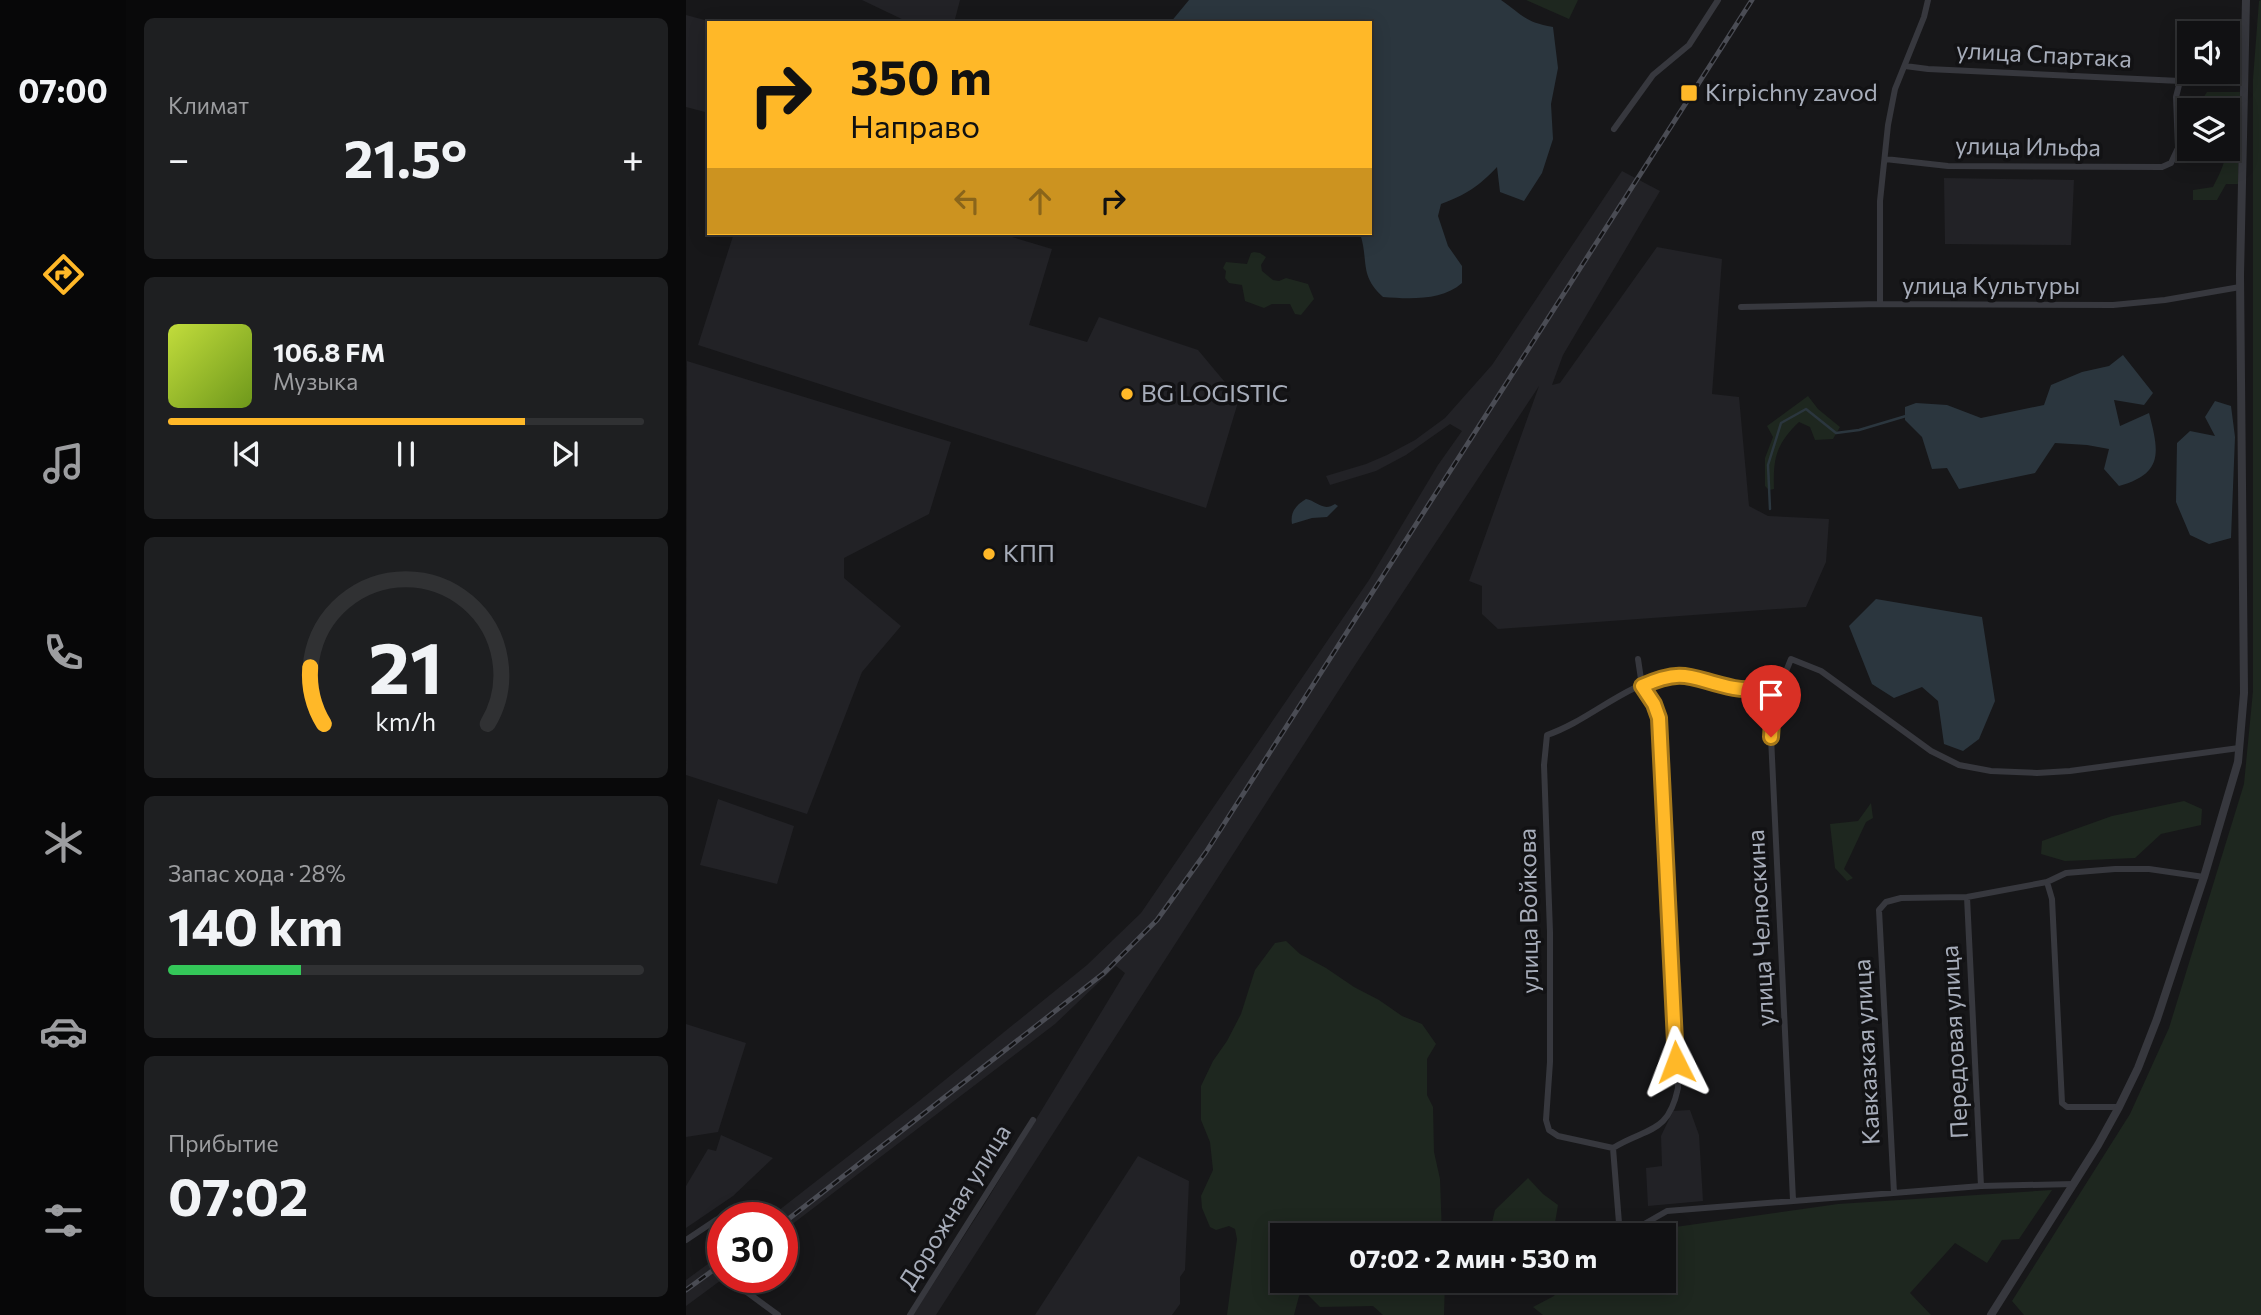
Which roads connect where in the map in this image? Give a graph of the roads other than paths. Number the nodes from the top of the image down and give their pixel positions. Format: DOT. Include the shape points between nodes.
graph roads {
  1 [pos="1718,0"];
  2 [pos="1928,0"];
  3 [pos="2246,0"];
  4 [pos="1905,66"];
  5 [pos="2245,67"];
  6 [pos="2240,68"];
  7 [pos="2177,81"];
  8 [pos="2179,84"];
  9 [pos="1614,129"];
  10 [pos="1885,159"];
  11 [pos="2240,288"];
  12 [pos="1880,304"];
  13 [pos="1741,307"];
  14 [pos="1638,659"];
  15 [pos="1642,686"];
  16 [pos="1779,687"];
  17 [pos="2239,748"];
  18 [pos="2204,877"];
  19 [pos="2047,881"];
  20 [pos="1967,897"];
  21 [pos="2119,1107"];
  22 [pos="1033,1120"];
  23 [pos="1613,1148"];
  24 [pos="2074,1184"];
  25 [pos="1981,1186"];
  26 [pos="1894,1193"];
  27 [pos="1793,1200"];
  28 [pos="707,1226"];
  29 [pos="686,1240"];
  30 [pos="748,1293"];
  31 [pos="778,1315"];
  32 [pos="910,1315"];
  33 [pos="1991,1315"];
  1 -- 9 [label="street" via="1689,45 1653,75"];
  2 -- 4 [label="street"];
  3 -- 5 [label="street"];
  4 -- 7 [label="street, улица Спартака"];
  4 -- 10 [label="street" via="1895,89"];
  5 -- 6 [label="street, улица Спартака"];
  5 -- 11 [label="street"];
  8 -- 10 [label="street, улица Ильфа" via="2178,148 2171,163 2154,167 1948,166"];
  10 -- 12 [label="street"];
  11 -- 12 [label="street, улица Культуры" via="2113,305"];
  11 -- 17 [label="street" via="2244,693"];
  12 -- 13 [label="street, улица Культуры"];
  14 -- 15 [label="street"];
  15 -- 16 [label="street" via="1685,675 1735,688"];
  15 -- 23 [label="street" via="1659,718 1678,1088 1665,1121"];
  15 -- 23 [label="street, улица Войкова" via="1547,735 1544,765 1550,932 1546,1120 1549,1130 1558,1136"];
  16 -- 17 [label="street, улица Челюскина" via="1791,659 1821,671 1931,751 1959,765 1991,771 2070,771"];
  16 -- 27 [label="street, улица Челюскина" via="1771,737"];
  17 -- 18 [label="street"];
  18 -- 19 [label="street" via="2115,869 2066,873"];
  18 -- 21 [label="street" via="2157,1019"];
  19 -- 20 [label="street"];
  19 -- 21 [label="street" via="2052,899 2062,1103 2067,1107"];
  20 -- 25 [label="street, Передовая улица"];
  20 -- 26 [label="street, Кавказкая улица" via="1901,898 1886,902 1879,910"];
  21 -- 24 [label="street"];
  22 -- 32 [label="street, Дорожная улица"];
  23 -- 27 [label="street" via="1619,1223 1624,1230 1632,1231 1667,1211"];
  24 -- 25 [label="street"];
  24 -- 33 [label="street"];
  25 -- 26 [label="street"];
  26 -- 27 [label="street"];
  28 -- 29 [label="street"];
  30 -- 31 [label="street"];
}
